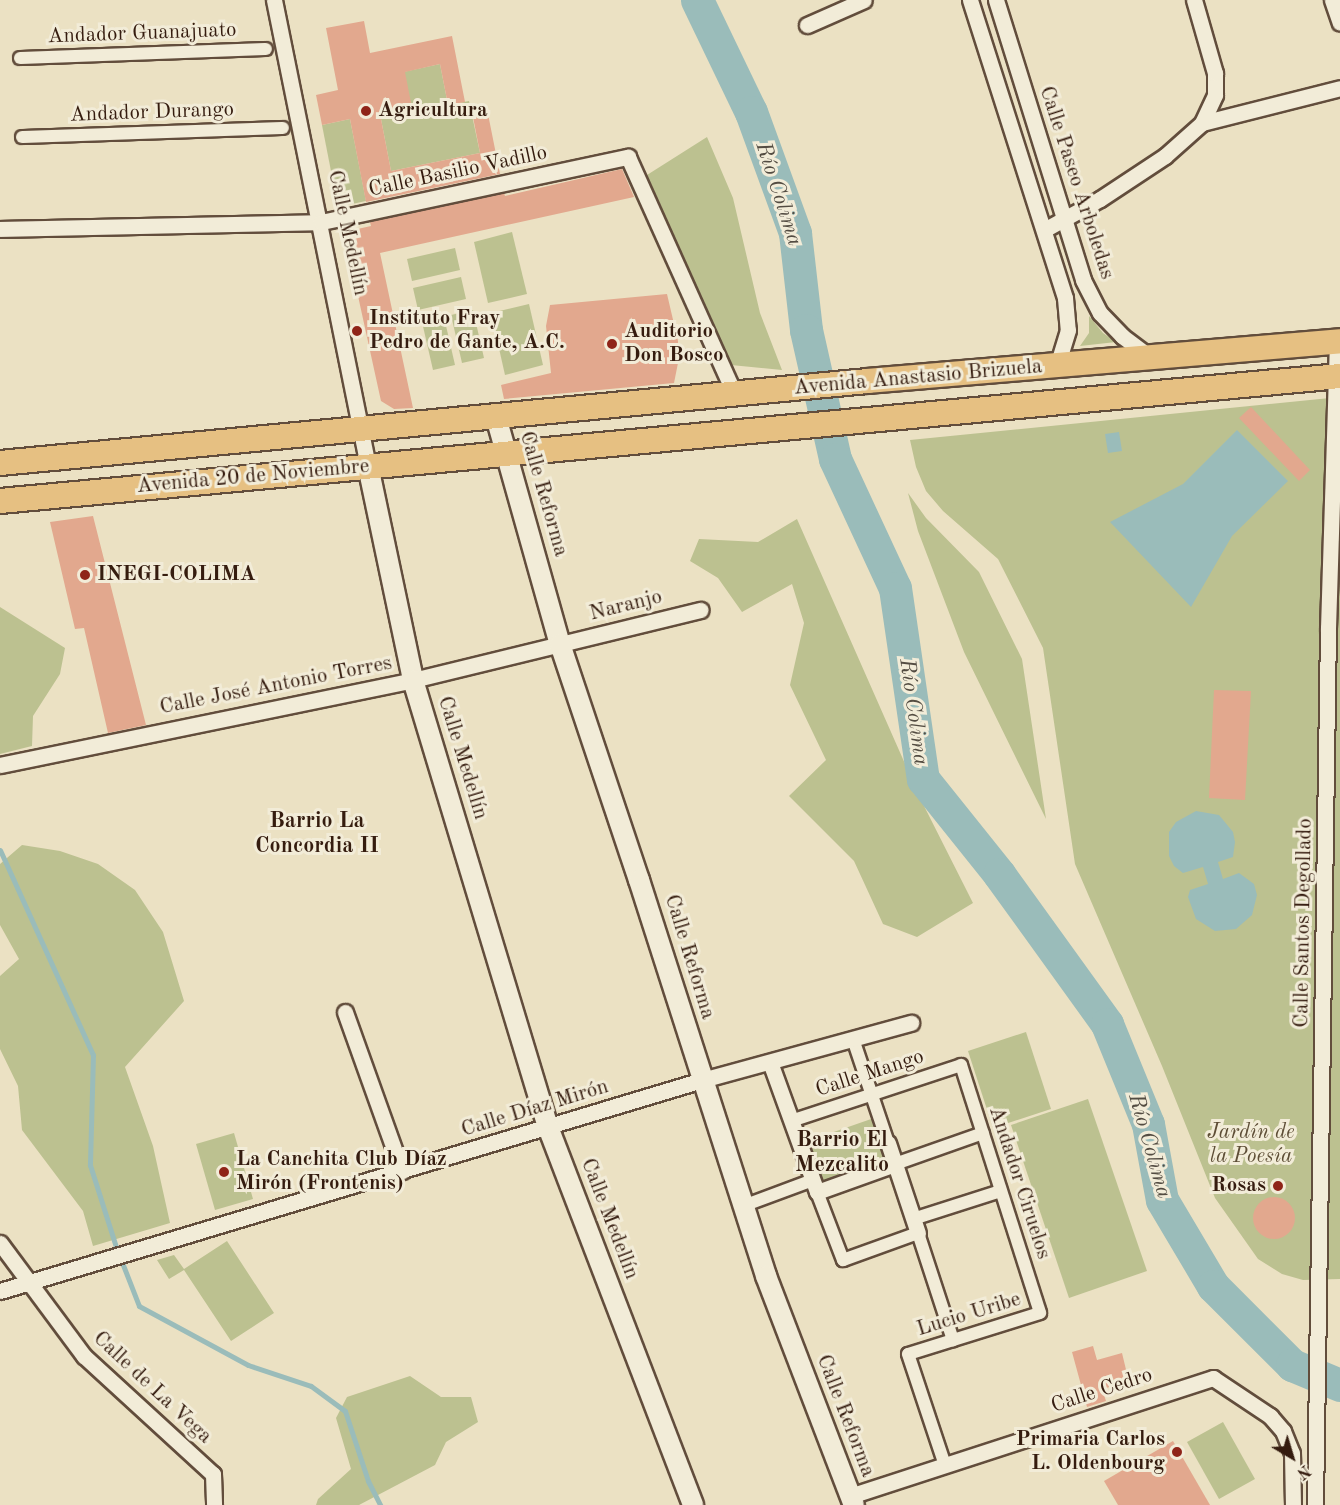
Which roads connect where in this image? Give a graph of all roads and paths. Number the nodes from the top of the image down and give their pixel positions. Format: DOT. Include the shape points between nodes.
graph roads {
  1 [pos="274,0"];
  2 [pos="864,0"];
  3 [pos="1194,0"];
  4 [pos="1332,0"];
  5 [pos="996,2"];
  6 [pos="972,6"];
  7 [pos="1340,23"];
  8 [pos="807,25"];
  9 [pos="266,49"];
  10 [pos="20,57"];
  11 [pos="1340,88"];
  12 [pos="1202,123"];
  13 [pos="283,128"];
  14 [pos="22,137"];
  15 [pos="1064,218"];
  16 [pos="321,222"];
  17 [pos="0,229"];
  18 [pos="1044,230"];
  19 [pos="1338,342"];
  20 [pos="1150,357"];
  21 [pos="1057,365"];
  22 [pos="1337,376"];
  23 [pos="743,394"];
  24 [pos="496,417"];
  25 [pos="362,429"];
  26 [pos="506,453"];
  27 [pos="0,463"];
  28 [pos="368,466"];
  29 [pos="0,501"];
  30 [pos="701,610"];
  31 [pos="560,644"];
  32 [pos="413,680"];
  33 [pos="0,765"];
  34 [pos="345,1012"];
  35 [pos="911,1023"];
  36 [pos="853,1039"];
  37 [pos="770,1062"];
  38 [pos="962,1065"];
  39 [pos="702,1080"];
  40 [pos="872,1095"];
  41 [pos="792,1121"];
  42 [pos="548,1126"];
  43 [pos="983,1133"];
  44 [pos="888,1143"];
  45 [pos="895,1164"];
  46 [pos="402,1171"];
  47 [pos="815,1186"];
  48 [pos="1002,1191"];
  49 [pos="743,1206"];
  50 [pos="915,1226"];
  51 [pos="0,1243"];
  52 [pos="28,1283"];
  53 [pos="0,1291"];
  54 [pos="1040,1313"];
  55 [pos="953,1340"];
  56 [pos="945,1465"];
  57 [pos="852,1500"];
  58 [pos="214,1505"];
  59 [pos="693,1505"];
  60 [pos="1293,1505"];
  61 [pos="1315,1505"];
  1 -- 16 [label="street, Calle Medellín"];
  2 -- 8 [label="street"];
  3 -- 12 [label="street" via="1215,74 1215,95"];
  4 -- 7 [label="street"];
  5 -- 6 [label="street"];
  5 -- 15 [label="street, Calle Paseo Arboledas"];
  6 -- 18 [label="street"];
  9 -- 10 [label="street, Andador Guanajuato"];
  11 -- 12 [label="street"];
  12 -- 15 [label="street" via="1165,156"];
  13 -- 14 [label="street, Andador Durango"];
  15 -- 18 [label="street"];
  15 -- 20 [label="street, Calle Paseo Arboledas" via="1083,280 1100,313"];
  16 -- 17 [label="street, Calle Basilio Vadillo"];
  16 -- 23 [label="street, Calle Basilio Vadillo" via="628,157"];
  16 -- 25 [label="street, Calle Medellín"];
  18 -- 21 [label="street" via="1067,310 1068,330"];
  19 -- 20 [label="main road, Avenida Anastasio Brizuela"];
  19 -- 22 [label="street, Calle Santos Degollado"];
  20 -- 21 [label="main road, Avenida Anastasio Brizuela"];
  21 -- 23 [label="main road, Avenida Anastasio Brizuela"];
  22 -- 26 [label="main road, Avenida Anastasio Brizuela"];
  22 -- 61 [label="street, Calle Santos Degollado"];
  23 -- 24 [label="main road, Avenida Anastasio Brizuela"];
  24 -- 25 [label="main road, Avenida 20 de Noviembre"];
  24 -- 26 [label="street, Calle Reforma"];
  25 -- 27 [label="main road, Avenida 20 de Noviembre"];
  25 -- 28 [label="street, Calle Medellín"];
  26 -- 28 [label="main road, Avenida 20 de Noviembre"];
  26 -- 31 [label="street, Calle Reforma"];
  28 -- 29 [label="main road, Avenida 20 de Noviembre"];
  28 -- 32 [label="street, Calle Medellín"];
  30 -- 31 [label="street, Naranjo"];
  31 -- 32 [label="street, Calle José Antonio Torres"];
  31 -- 39 [label="street, Calle Reforma"];
  32 -- 33 [label="street, Calle José Antonio Torres"];
  32 -- 42 [label="street, Calle Medellín"];
  34 -- 46 [label="street"];
  35 -- 36 [label="street, Calle Díaz Mirón"];
  36 -- 37 [label="street, Calle Díaz Mirón"];
  36 -- 40 [label="street"];
  37 -- 39 [label="street, Calle Díaz Mirón"];
  37 -- 41 [label="street"];
  38 -- 40 [label="street, Calle Mango"];
  38 -- 43 [label="street, Andador Ciruelos"];
  39 -- 42 [label="street, Calle Díaz Mirón"];
  39 -- 49 [label="street, Calle Reforma"];
  40 -- 41 [label="street, Calle Mango"];
  40 -- 44 [label="street"];
  41 -- 47 [label="street"];
  42 -- 46 [label="street, Calle Díaz Mirón"];
  42 -- 59 [label="street, Calle Medellín"];
  43 -- 45 [label="street"];
  43 -- 48 [label="street, Andador Ciruelos"];
  44 -- 45 [label="street"];
  45 -- 47 [label="street"];
  45 -- 50 [label="street"];
  46 -- 52 [label="street, Calle Díaz Mirón"];
  47 -- 49 [label="street"];
  47 -- 50 [label="street" via="843,1260"];
  48 -- 50 [label="street"];
  48 -- 54 [label="street, Andador Ciruelos"];
  49 -- 57 [label="street, Calle Reforma"];
  50 -- 55 [label="street"];
  51 -- 52 [label="street, Calle de La Vega"];
  52 -- 53 [label="street, Calle Díaz Mirón"];
  52 -- 58 [label="street, Calle de La Vega" via="84,1356 213,1474"];
  54 -- 55 [label="street, Lucio Uribe"];
  55 -- 56 [label="street, Lucio Uribe" via="908,1354"];
  56 -- 57 [label="street, Calle Cedro"];
  56 -- 60 [label="street, Calle Cedro" via="1213,1378 1270,1416 1283,1431 1292,1453"];
}
